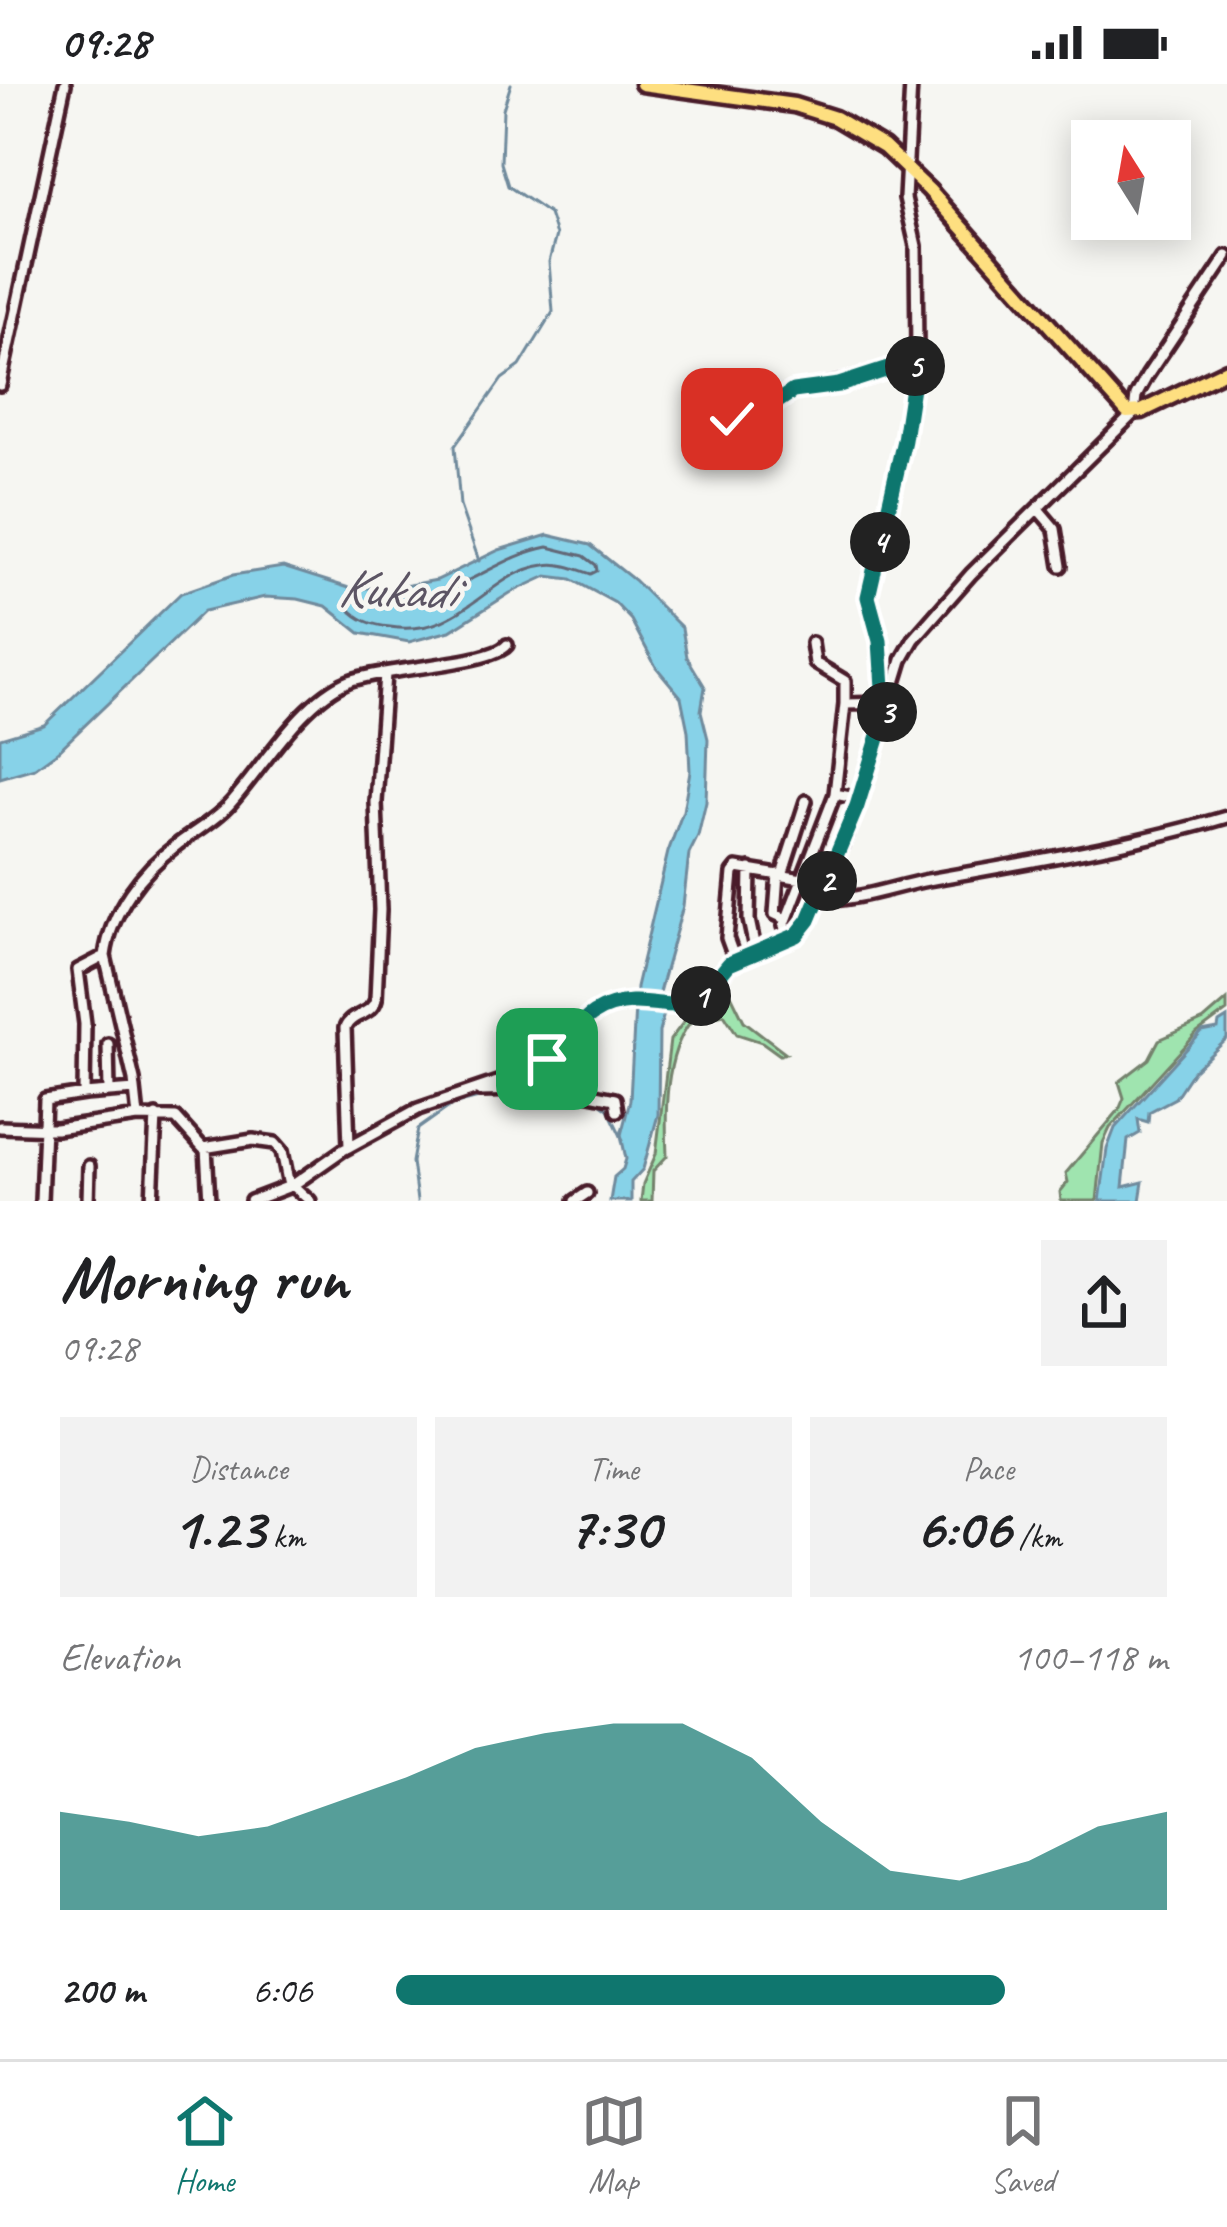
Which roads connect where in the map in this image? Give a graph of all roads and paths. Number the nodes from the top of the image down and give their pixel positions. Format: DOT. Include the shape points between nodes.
graph roads {
  1 [pos="65,84"];
  2 [pos="642,84"];
  3 [pos="911,84"];
  4 [pos="907,167"];
  5 [pos="1227,256"];
  6 [pos="916,360"];
  7 [pos="1227,370"];
  8 [pos="0,385"];
  9 [pos="1134,413"];
  10 [pos="714,419"];
  11 [pos="1038,509"];
  12 [pos="1061,566"];
  13 [pos="812,643"];
  14 [pos="507,645"];
  15 [pos="385,674"];
  16 [pos="887,703"];
  17 [pos="844,704"];
  18 [pos="835,794"];
  19 [pos="860,799"];
  20 [pos="806,801"];
  21 [pos="1227,817"];
  22 [pos="750,869"];
  23 [pos="780,874"];
  24 [pos="801,878"];
  25 [pos="826,884"];
  26 [pos="820,900"];
  27 [pos="786,920"];
  28 [pos="788,939"];
  29 [pos="756,953"];
  30 [pos="105,956"];
  31 [pos="735,960"];
  32 [pos="126,1043"];
  33 [pos="85,1044"];
  34 [pos="108,1044"];
  35 [pos="135,1090"];
  36 [pos="109,1092"];
  37 [pos="84,1094"];
  38 [pos="462,1094"];
  39 [pos="617,1111"];
  40 [pos="156,1116"];
  41 [pos="138,1118"];
  42 [pos="0,1126"];
  43 [pos="44,1129"];
  44 [pos="350,1147"];
  45 [pos="206,1148"];
  46 [pos="88,1166"];
  47 [pos="292,1185"];
  48 [pos="587,1193"];
  49 [pos="279,1196"];
  50 [pos="41,1201"];
  51 [pos="88,1201"];
  52 [pos="152,1201"];
  53 [pos="209,1201"];
  54 [pos="251,1201"];
  55 [pos="310,1201"];
  56 [pos="575,1201"];
  1 -- 8 [label="street"];
  2 -- 4 [label="main road" via="794,105 860,131"];
  3 -- 4 [label="street"];
  4 -- 6 [label="street"];
  4 -- 9 [label="main road" via="1121,409"];
  5 -- 9 [label="street" via="1147,376"];
  6 -- 10 [label="street" via="793,391 762,412"];
  6 -- 16 [label="street" via="868,597"];
  7 -- 9 [label="main road"];
  9 -- 11 [label="street"];
  11 -- 12 [label="street" via="1055,529"];
  11 -- 16 [label="street" via="914,639"];
  13 -- 17 [label="street" via="815,663 844,681"];
  14 -- 15 [label="street" via="488,658"];
  15 -- 30 [label="street" via="329,694 222,813 154,863 114,917"];
  15 -- 44 [label="street" via="376,999 345,1028"];
  16 -- 17 [label="street"];
  16 -- 19 [label="street"];
  17 -- 18 [label="street"];
  18 -- 19 [label="street"];
  18 -- 24 [label="street"];
  19 -- 25 [label="street"];
  20 -- 23 [label="street"];
  21 -- 26 [label="street" via="1017,866"];
  22 -- 23 [label="street"];
  22 -- 29 [label="street"];
  22 -- 31 [label="street" via="733,873 727,938"];
  23 -- 24 [label="street"];
  23 -- 27 [label="street" via="775,914"];
  24 -- 25 [label="street"];
  24 -- 27 [label="street"];
  25 -- 26 [label="street"];
  26 -- 28 [label="street"];
  27 -- 28 [label="street"];
  28 -- 29 [label="street"];
  29 -- 31 [label="street"];
  30 -- 32 [label="street"];
  30 -- 33 [label="street" via="78,970"];
  31 -- 38 [label="street" via="699,999 633,1002 591,1014 530,1071"];
  32 -- 34 [label="street"];
  32 -- 35 [label="street"];
  33 -- 34 [label="street"];
  33 -- 37 [label="street"];
  34 -- 36 [label="street"];
  35 -- 36 [label="street"];
  35 -- 41 [label="street"];
  36 -- 37 [label="street"];
  37 -- 43 [label="street" via="47,1097"];
  38 -- 39 [label="street" via="582,1090 615,1100"];
  38 -- 44 [label="street"];
  40 -- 41 [label="street"];
  40 -- 45 [label="street" via="176,1118"];
  40 -- 52 [label="street"];
  41 -- 43 [label="street"];
  42 -- 43 [label="street"];
  43 -- 50 [label="street"];
  44 -- 47 [label="street"];
  45 -- 47 [label="street" via="275,1142"];
  45 -- 53 [label="street"];
  46 -- 51 [label="street"];
  47 -- 49 [label="street"];
  47 -- 55 [label="street"];
  48 -- 56 [label="street"];
  49 -- 54 [label="street"];
}
